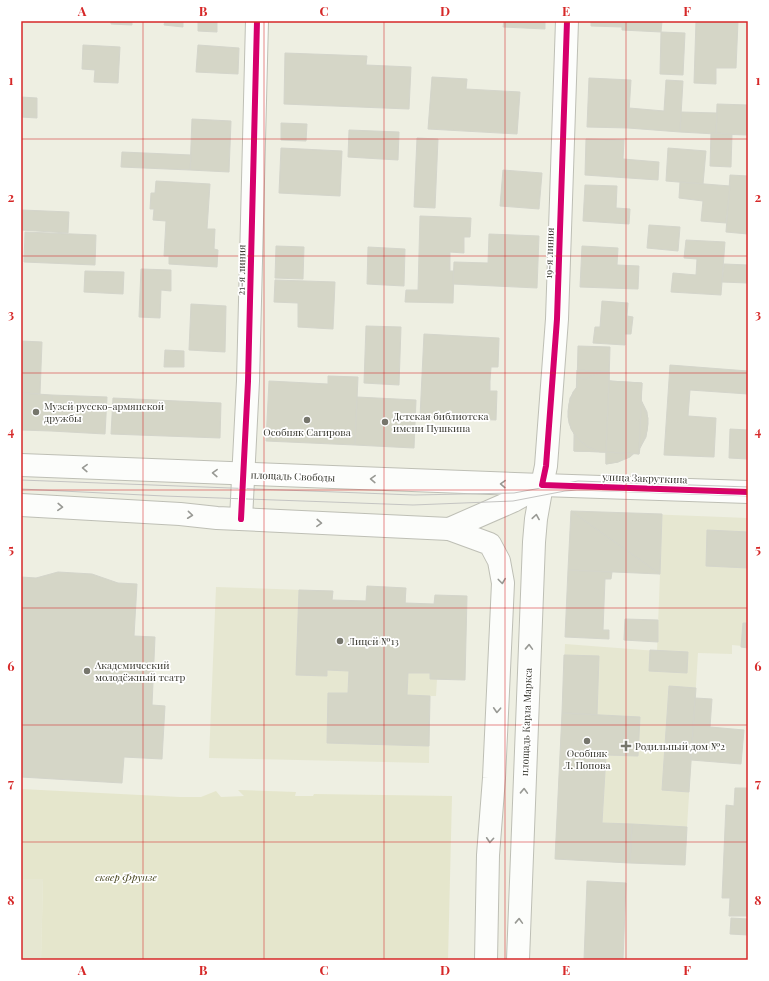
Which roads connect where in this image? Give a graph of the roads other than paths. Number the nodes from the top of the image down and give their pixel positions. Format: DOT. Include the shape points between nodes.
graph roads {
  1 [pos="258,21"];
  2 [pos="567,21"];
  3 [pos="21,465"];
  4 [pos="244,474"];
  5 [pos="542,485"];
  6 [pos="748,492"];
  7 [pos="21,505"];
  8 [pos="240,519"];
  9 [pos="450,529"];
  10 [pos="486,960"];
  11 [pos="518,960"];
  1 -- 4 [label="main road, 21-я линия"];
  2 -- 5 [label="main road, 19-я линия" via="557,319 546,466"];
  4 -- 3 [label="main road, площадь Свободы, one-way"];
  5 -- 4 [label="main road, площадь Свободы, one-way"];
  4 -- 8 [label="main road, 21-я линия"];
  5 -- 6 [label="main road, улица Закруткина"];
  5 -- 9 [label="main road"];
  11 -- 5 [label="main road, площадь Карла Маркса, one-way" via="533,550"];
  7 -- 8 [label="main road, one-way"];
  8 -- 9 [label="main road, one-way"];
  9 -- 10 [label="main road, one-way" via="490,544 499,561 503,583 488,855"];
}
